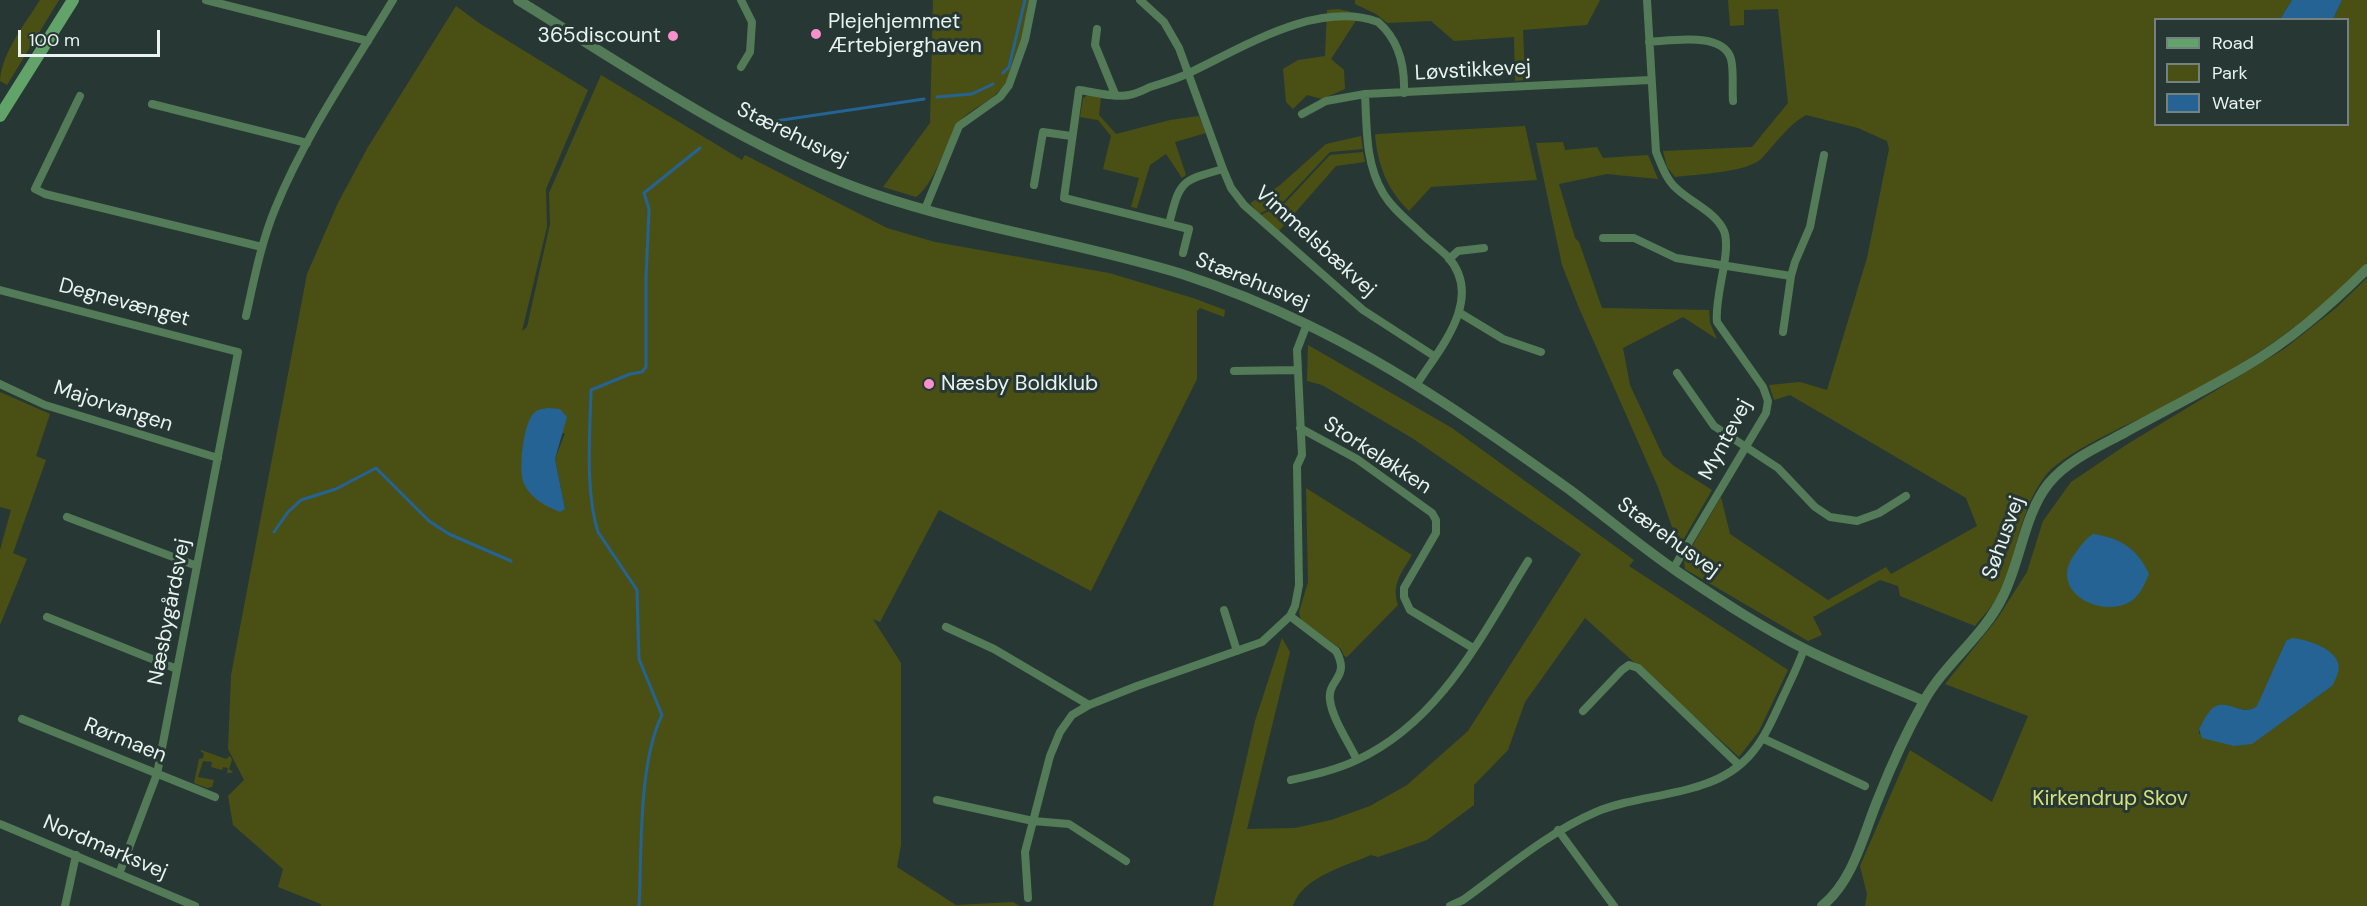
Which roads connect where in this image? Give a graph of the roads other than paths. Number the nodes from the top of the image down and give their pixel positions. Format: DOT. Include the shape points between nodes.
graph roads {
  1 [pos="74,0"];
  2 [pos="206,0"];
  3 [pos="393,0"];
  4 [pos="518,0"];
  5 [pos="741,0"];
  6 [pos="1647,0"];
  7 [pos="1034,1"];
  8 [pos="1143,1"];
  9 [pos="1352,7"];
  10 [pos="1276,22"];
  11 [pos="1097,28"];
  12 [pos="368,41"];
  13 [pos="1649,42"];
  14 [pos="741,68"];
  15 [pos="1190,73"];
  16 [pos="1650,80"];
  17 [pos="1404,93"];
  18 [pos="1115,94"];
  19 [pos="1365,94"];
  20 [pos="80,96"];
  21 [pos="1733,101"];
  22 [pos="152,104"];
  23 [pos="1302,114"];
  24 [pos="0,116"];
  25 [pos="1071,136"];
  26 [pos="307,143"];
  27 [pos="1824,155"];
  28 [pos="1223,169"];
  29 [pos="1034,185"];
  30 [pos="925,209"];
  31 [pos="1169,224"];
  32 [pos="1603,238"];
  33 [pos="262,247"];
  34 [pos="1484,248"];
  35 [pos="1183,253"];
  36 [pos="1449,259"];
  37 [pos="1723,265"];
  38 [pos="2367,269"];
  39 [pos="1791,276"];
  40 [pos="0,290"];
  41 [pos="1460,313"];
  42 [pos="246,316"];
  43 [pos="1307,324"];
  44 [pos="1783,333"];
  45 [pos="238,352"];
  46 [pos="1542,352"];
  47 [pos="1434,356"];
  48 [pos="1298,370"];
  49 [pos="1234,371"];
  50 [pos="1677,373"];
  51 [pos="0,384"];
  52 [pos="1417,384"];
  53 [pos="1300,428"];
  54 [pos="1746,445"];
  55 [pos="218,458"];
  56 [pos="1906,496"];
  57 [pos="67,518"];
  58 [pos="1528,561"];
  59 [pos="197,566"];
  60 [pos="1673,569"];
  61 [pos="1224,610"];
  62 [pos="1290,616"];
  63 [pos="47,617"];
  64 [pos="946,627"];
  65 [pos="1473,648"];
  66 [pos="1804,649"];
  67 [pos="1237,651"];
  68 [pos="177,669"];
  69 [pos="1924,701"];
  70 [pos="1089,705"];
  71 [pos="1583,711"];
  72 [pos="22,719"];
  73 [pos="1764,739"];
  74 [pos="1357,760"];
  75 [pos="1739,765"];
  76 [pos="157,774"];
  77 [pos="1291,780"];
  78 [pos="1865,786"];
  79 [pos="215,798"];
  80 [pos="937,800"];
  81 [pos="1033,821"];
  82 [pos="0,824"];
  83 [pos="1558,830"];
  84 [pos="76,855"];
  85 [pos="1126,861"];
  86 [pos="119,873"];
  87 [pos="1029,898"];
  88 [pos="65,906"];
  89 [pos="195,906"];
  90 [pos="1450,906"];
  91 [pos="1614,906"];
  92 [pos="1822,906"];
  1 -- 24 [label="main road"];
  2 -- 12 [label="street"];
  3 -- 12 [label="street"];
  4 -- 30 [label="street, Stærehusvej" via="753,140 845,183"];
  5 -- 14 [label="street" via="752,22 750,52"];
  6 -- 13 [label="street, Myntevej"];
  7 -- 30 [label="street" via="1009,85 959,126"];
  8 -- 15 [label="street, Vimmelsbækvej" via="1164,22"];
  9 -- 17 [label="street" via="1382,25 1395,44 1402,61"];
  10 -- 15 [label="street"];
  11 -- 18 [label="street" via="1095,45"];
  12 -- 26 [label="street"];
  13 -- 16 [label="street, Myntevej"];
  13 -- 21 [label="street" via="1705,39 1724,49 1731,58"];
  15 -- 18 [label="street" via="1128,96"];
  15 -- 28 [label="street, Vimmelsbækvej"];
  16 -- 17 [label="street, Løvstikkevej"];
  16 -- 37 [label="street, Myntevej" via="1656,152 1675,188 1724,230"];
  17 -- 19 [label="street, Løvstikkevej"];
  18 -- 25 [label="street" via="1079,90"];
  19 -- 23 [label="street, Løvstikkevej" via="1326,101"];
  19 -- 36 [label="street" via="1368,151 1384,195"];
  20 -- 33 [label="street" via="35,189"];
  22 -- 26 [label="street"];
  25 -- 29 [label="street" via="1043,132"];
  25 -- 31 [label="street" via="1064,198"];
  26 -- 33 [label="street" via="277,203"];
  27 -- 39 [label="street" via="1810,227"];
  28 -- 31 [label="street" via="1195,177 1178,189"];
  28 -- 47 [label="street, Vimmelsbækvej" via="1231,188 1257,217 1363,310"];
  30 -- 43 [label="street, Stærehusvej" via="1184,275"];
  31 -- 35 [label="street" via="1189,229"];
  32 -- 37 [label="street" via="1634,238 1677,258"];
  33 -- 42 [label="street"];
  34 -- 36 [label="street" via="1458,251"];
  36 -- 41 [label="street" via="1460,281"];
  37 -- 39 [label="street"];
  37 -- 54 [label="street, Myntevej" via="1717,322 1763,387 1768,401 1766,413"];
  38 -- 69 [label="street, Søhusvej" via="2308,324 2261,356 2095,448 2049,482 2031,516 1999,605"];
  39 -- 44 [label="street"];
  40 -- 45 [label="street, Degnevænget"];
  41 -- 46 [label="street" via="1503,339"];
  41 -- 47 [label="street"];
  43 -- 48 [label="street, Storkeløkken" via="1297,350"];
  43 -- 52 [label="street, Stærehusvej"];
  45 -- 55 [label="street, Næsbygårdsvej"];
  47 -- 52 [label="street"];
  48 -- 49 [label="street"];
  48 -- 53 [label="street, Storkeløkken"];
  50 -- 54 [label="street" via="1714,426"];
  51 -- 55 [label="street, Majorvangen" via="45,405"];
  52 -- 60 [label="street, Stærehusvej" via="1570,490"];
  53 -- 62 [label="street, Storkeløkken" via="1299,585"];
  53 -- 65 [label="street, Storkeløkken" via="1357,459 1432,513 1436,533 1404,588 1404,597 1410,610"];
  54 -- 56 [label="street" via="1778,468 1815,507 1830,517 1857,521 1880,513"];
  54 -- 60 [label="street, Myntevej"];
  55 -- 59 [label="street, Næsbygårdsvej"];
  57 -- 59 [label="street"];
  58 -- 65 [label="street"];
  59 -- 68 [label="street, Næsbygårdsvej"];
  60 -- 66 [label="street, Stærehusvej"];
  61 -- 67 [label="street"];
  62 -- 67 [label="street" via="1262,642"];
  62 -- 74 [label="street" via="1336,651 1340,674 1330,699"];
  63 -- 68 [label="street"];
  64 -- 70 [label="street" via="994,649"];
  65 -- 74 [label="street" via="1437,700 1415,722"];
  66 -- 69 [label="street, Stærehusvej"];
  66 -- 73 [label="street"];
  67 -- 70 [label="street"];
  68 -- 76 [label="street, Næsbygårdsvej"];
  69 -- 92 [label="street, Søhusvej" via="1848,872"];
  70 -- 81 [label="street" via="1072,715 1060,732"];
  71 -- 75 [label="street" via="1622,670 1629,665 1638,668"];
  72 -- 76 [label="street, Rørmaen"];
  73 -- 75 [label="street"];
  73 -- 78 [label="street"];
  74 -- 77 [label="street"];
  75 -- 83 [label="street" via="1701,786 1598,811"];
  76 -- 79 [label="street, Rørmaen"];
  76 -- 86 [label="street, Næsbygårdsvej"];
  80 -- 81 [label="street"];
  81 -- 85 [label="street" via="1070,824"];
  81 -- 87 [label="street" via="1025,852"];
  82 -- 84 [label="street, Nordmarksvej"];
  83 -- 90 [label="street"];
  83 -- 91 [label="street"];
  84 -- 86 [label="street, Nordmarksvej"];
  84 -- 88 [label="street"];
  86 -- 89 [label="street, Nordmarksvej"];
}
